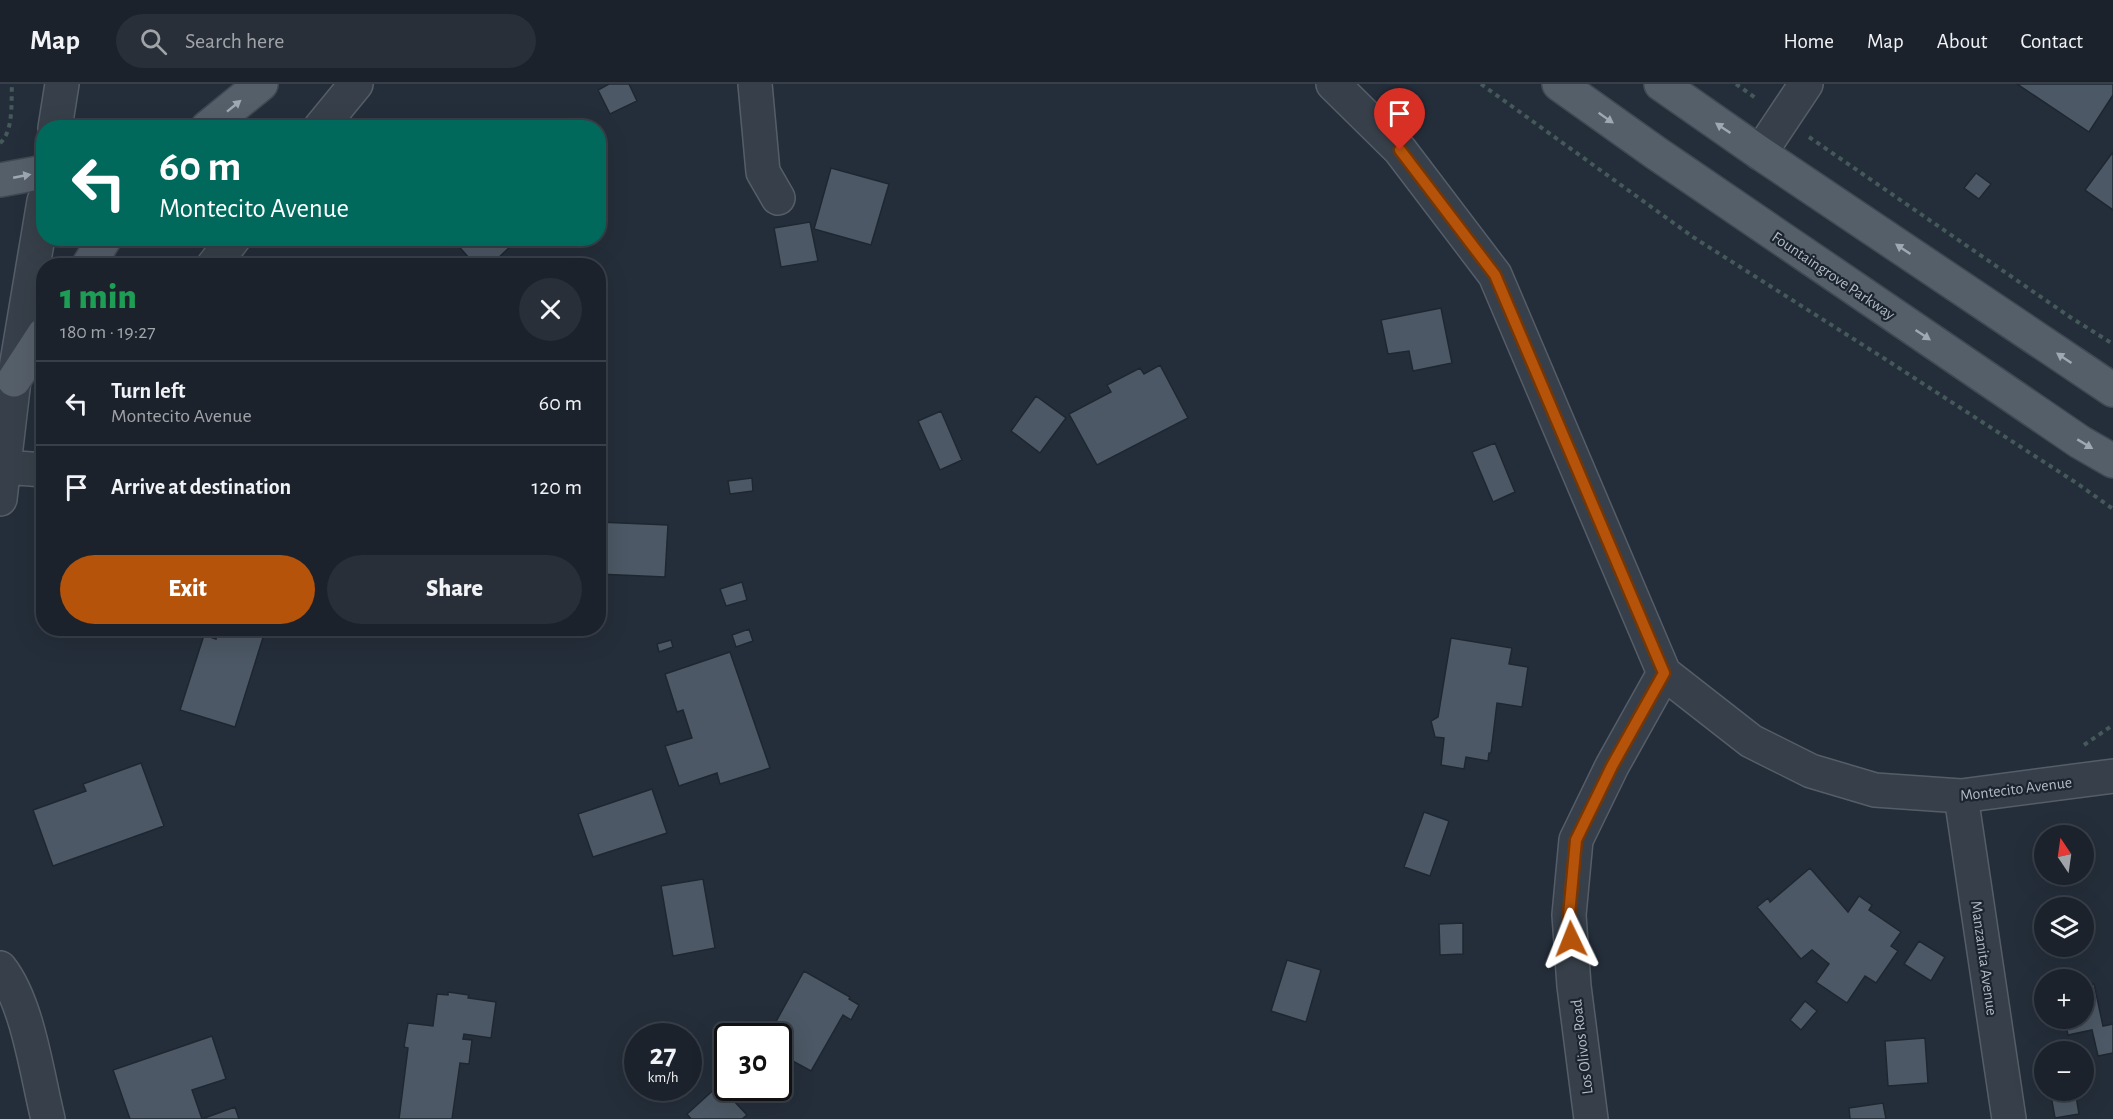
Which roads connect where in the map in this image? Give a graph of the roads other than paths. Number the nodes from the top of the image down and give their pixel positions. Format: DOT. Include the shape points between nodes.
graph roads {
  1 [pos="62,84"];
  2 [pos="261,84"];
  3 [pos="356,84"];
  4 [pos="755,84"];
  5 [pos="1333,84"];
  6 [pos="1559,84"];
  7 [pos="1661,84"];
  8 [pos="1806,84"];
  9 [pos="56,120"];
  10 [pos="217,120"];
  11 [pos="327,120"];
  12 [pos="1760,153"];
  13 [pos="36,173"];
  14 [pos="0,180"];
  15 [pos="778,198"];
  16 [pos="36,246"];
  17 [pos="36,346"];
  18 [pos="14,380"];
  19 [pos="2113,390"];
  20 [pos="2113,461"];
  21 [pos="36,472"];
  22 [pos="2,483"];
  23 [pos="1664,673"];
  24 [pos="2113,776"];
  25 [pos="1961,796"];
  26 [pos="0,968"];
  27 [pos="48,1119"];
  28 [pos="1591,1119"];
  29 [pos="2009,1119"];
  1 -- 9 [label="street"];
  10 -- 2 [label="main road, one-way"];
  3 -- 11 [label="street"];
  4 -- 15 [label="street" via="763,172"];
  5 -- 23 [label="street, Montecito Avenue" via="1400,150 1495,275"];
  6 -- 20 [label="main road, Fountaingrove Parkway, one-way"];
  12 -- 7 [label="main road, one-way"];
  8 -- 12 [label="street"];
  19 -- 12 [label="main road, one-way"];
  14 -- 13 [label="main road, one-way"];
  16 -- 18 [label="street"];
  17 -- 18 [label="main road"];
  18 -- 22 [label="street"];
  21 -- 22 [label="street"];
  23 -- 25 [label="street, Montecito Avenue" via="1751,741 1811,771 1875,790"];
  23 -- 28 [label="street, Los Olivos Road" via="1576,840 1569,915"];
  24 -- 25 [label="street, Montecito Avenue"];
  25 -- 29 [label="street, Manzanita Avenue"];
  26 -- 27 [label="street" via="10,981 28,1034"];
}
